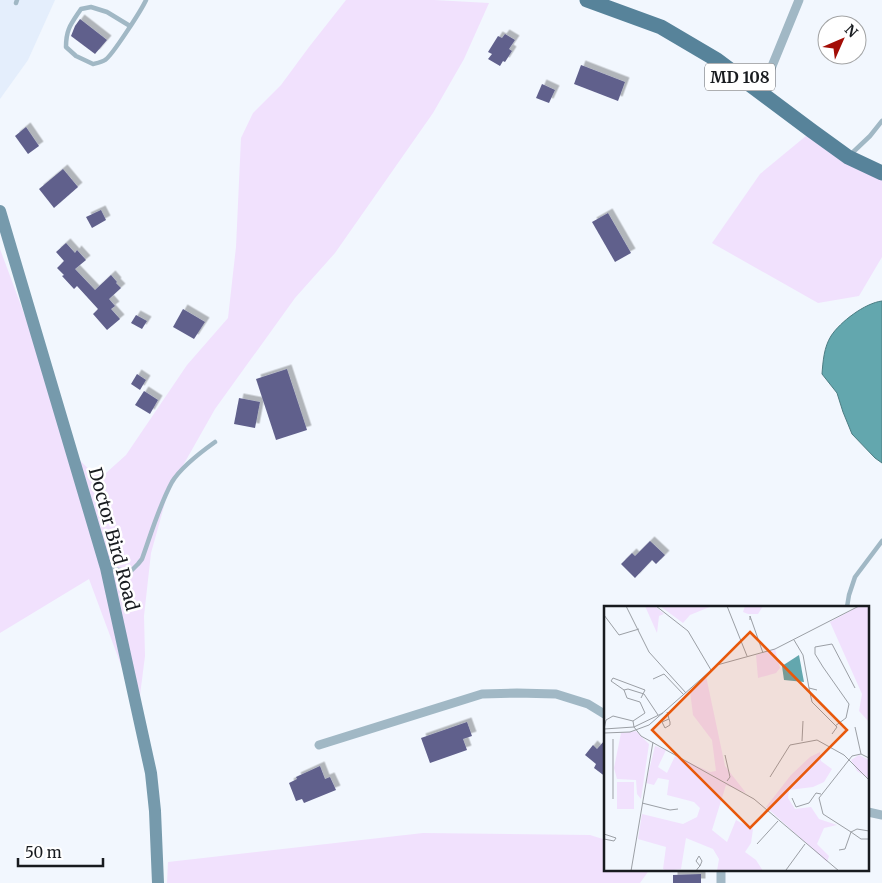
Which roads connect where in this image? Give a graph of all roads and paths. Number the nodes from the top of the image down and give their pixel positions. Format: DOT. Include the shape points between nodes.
graph roads {
  1 [pos="146,0"];
  2 [pos="587,0"];
  3 [pos="799,0"];
  4 [pos="130,26"];
  5 [pos="761,94"];
  6 [pos="882,121"];
  7 [pos="848,157"];
  8 [pos="882,173"];
  9 [pos="0,211"];
  10 [pos="216,442"];
  11 [pos="882,541"];
  12 [pos="106,568"];
  13 [pos="847,606"];
  14 [pos="604,714"];
  15 [pos="319,745"];
  16 [pos="721,870"];
  17 [pos="158,883"];
  18 [pos="721,883"];
  1 -- 4 [label="lane"];
  2 -- 5 [label="main road, MD 108" via="661,28 717,60"];
  3 -- 5 [label="street"];
  4 -- 4 [label="lane" via="105,60 93,64 66,47 69,26 81,10 91,7 107,12"];
  5 -- 7 [label="main road, MD 108"];
  6 -- 7 [label="lane"];
  7 -- 8 [label="main road, MD 108"];
  9 -- 12 [label="main road, Doctor Bird Road"];
  10 -- 12 [label="lane" via="190,462 173,481 138,564 131,571"];
  11 -- 13 [label="lane" via="855,577"];
  12 -- 17 [label="main road, Doctor Bird Road" via="151,773"];
  14 -- 15 [label="street" via="588,704 556,694 482,694"];
  16 -- 18 [label="street"];
}
